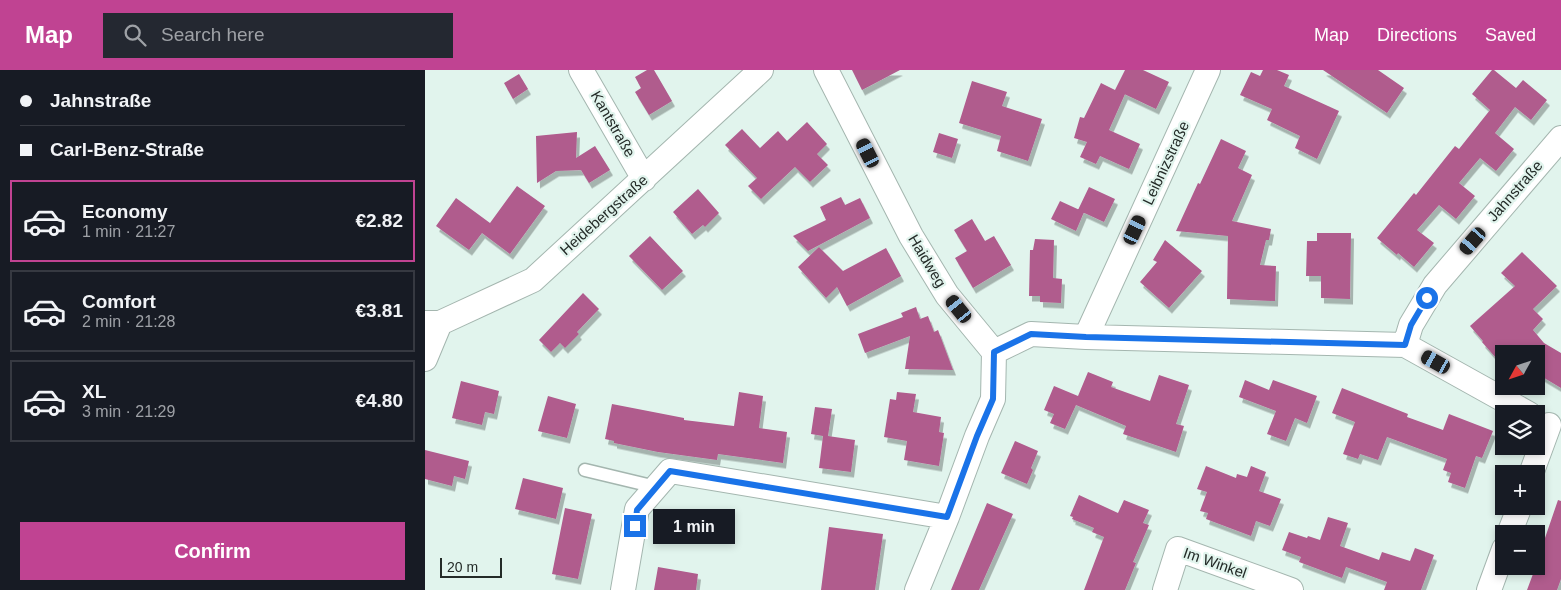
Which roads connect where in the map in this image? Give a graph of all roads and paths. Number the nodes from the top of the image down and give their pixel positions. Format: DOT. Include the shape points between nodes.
graph roads {
  1 [pos="581,70"];
  2 [pos="761,70"];
  3 [pos="826,70"];
  4 [pos="1208,70"];
  5 [pos="1561,138"];
  6 [pos="644,179"];
  7 [pos="432,323"];
  8 [pos="1086,337"];
  9 [pos="1405,345"];
  10 [pos="994,352"];
  11 [pos="425,359"];
  12 [pos="1513,405"];
  13 [pos="585,470"];
  14 [pos="656,487"];
  15 [pos="947,517"];
  16 [pos="1495,574"];
  17 [pos="623,590"];
  18 [pos="917,590"];
  19 [pos="1165,590"];
  20 [pos="1291,590"];
  21 [pos="1489,590"];
  1 -- 6 [label="street, Kantstraße"];
  2 -- 6 [label="street, Heidebergstraße"];
  3 -- 10 [label="street, Haidweg" via="911,236 947,295"];
  4 -- 8 [label="street, Leibnizstraße"];
  5 -- 9 [label="street, Jahnstraße" via="1435,285 1411,325"];
  6 -- 7 [label="street, Heidebergstraße" via="533,280"];
  7 -- 11 [label="street"];
  8 -- 9 [label="street"];
  8 -- 10 [label="street" via="1031,334"];
  9 -- 12 [label="street"];
  10 -- 15 [label="street" via="993,399"];
  13 -- 14 [label="lane"];
  14 -- 15 [label="street" via="670,471"];
  14 -- 17 [label="street" via="637,510"];
  15 -- 18 [label="street"];
  16 -- 21 [label="street"];
  19 -- 20 [label="street, Im Winkel" via="1178,549"];
}
